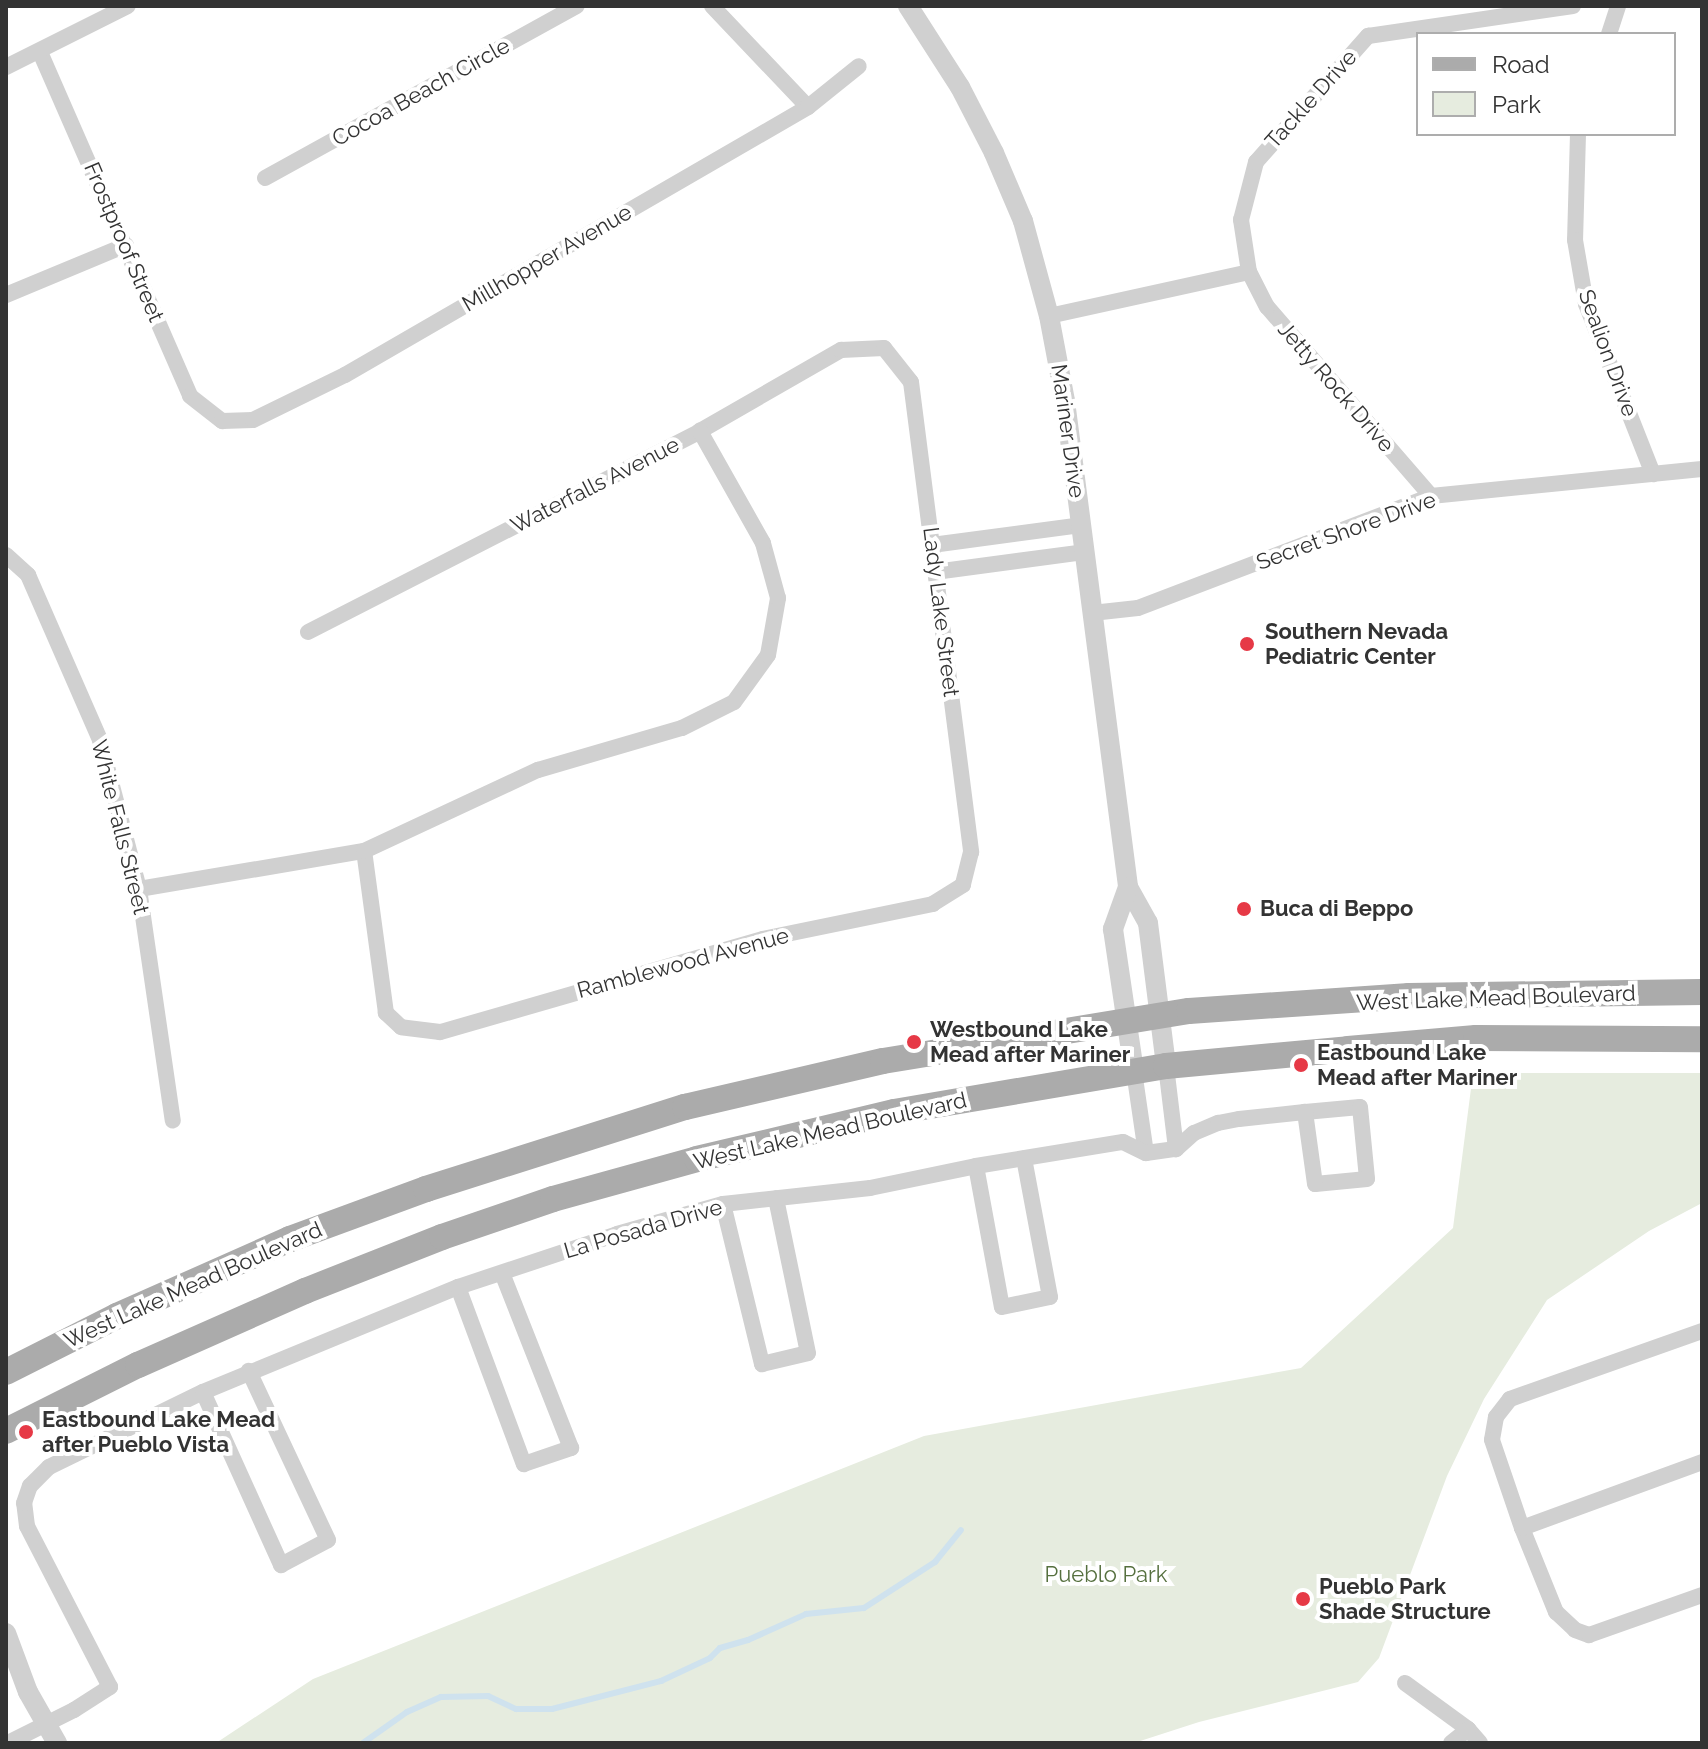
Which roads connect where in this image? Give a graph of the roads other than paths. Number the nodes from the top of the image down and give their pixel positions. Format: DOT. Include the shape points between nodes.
graph roads {
  1 [pos="128,6"];
  2 [pos="577,6"];
  3 [pos="712,6"];
  4 [pos="908,6"];
  5 [pos="1573,6"];
  6 [pos="1618,6"];
  7 [pos="1610,32"];
  8 [pos="40,52"];
  9 [pos="859,66"];
  10 [pos="6,67"];
  11 [pos="808,107"];
  12 [pos="1578,136"];
  13 [pos="265,178"];
  14 [pos="126,245"];
  15 [pos="1249,272"];
  16 [pos="6,295"];
  17 [pos="1049,316"];
  18 [pos="884,348"];
  19 [pos="222,421"];
  20 [pos="700,431"];
  21 [pos="1702,469"];
  22 [pos="1653,474"];
  23 [pos="1431,496"];
  24 [pos="1081,525"];
  25 [pos="932,545"];
  26 [pos="1084,552"];
  27 [pos="6,555"];
  28 [pos="935,572"];
  29 [pos="1092,613"];
  30 [pos="308,632"];
  31 [pos="364,851"];
  32 [pos="963,885"];
  33 [pos="1128,887"];
  34 [pos="139,889"];
  35 [pos="1702,992"];
  36 [pos="1159,1014"];
  37 [pos="1127,1020"];
  38 [pos="1702,1039"];
  39 [pos="1166,1066"];
  40 [pos="1134,1071"];
  41 [pos="1305,1112"];
  42 [pos="173,1121"];
  43 [pos="1176,1149"];
  44 [pos="1146,1153"];
  45 [pos="1024,1158"];
  46 [pos="976,1166"];
  47 [pos="776,1198"];
  48 [pos="723,1204"];
  49 [pos="502,1273"];
  50 [pos="458,1287"];
  51 [pos="1702,1331"];
  52 [pos="249,1371"];
  53 [pos="6,1372"];
  54 [pos="203,1392"];
  55 [pos="6,1431"];
  56 [pos="1702,1462"];
  57 [pos="1522,1528"];
  58 [pos="1702,1595"];
  59 [pos="6,1633"];
  60 [pos="6,1663"];
  61 [pos="1405,1683"];
  62 [pos="28,1692"];
  63 [pos="46,1724"];
  64 [pos="1468,1729"];
  65 [pos="8,1743"];
  66 [pos="57,1743"];
  67 [pos="1451,1743"];
  68 [pos="1480,1743"];
  1 -- 8 [label="street"];
  2 -- 13 [label="street, Cocoa Beach Circle"];
  3 -- 11 [label="street"];
  4 -- 17 [label="street, Mariner Drive" via="954,76 994,153 1023,221"];
  5 -- 15 [label="street, Tackle Drive" via="1368,36 1256,162 1241,220"];
  6 -- 7 [label="street"];
  8 -- 10 [label="street"];
  8 -- 14 [label="street, Frostproof Street"];
  9 -- 11 [label="street, Millhopper Avenue"];
  11 -- 19 [label="street, Millhopper Avenue" via="345,375 253,420"];
  12 -- 22 [label="street, Sealion Drive" via="1575,240 1586,304"];
  14 -- 16 [label="street"];
  14 -- 19 [label="street, Frostproof Street" via="190,396"];
  15 -- 17 [label="street"];
  15 -- 23 [label="street, Jetty Rock Drive" via="1267,307"];
  17 -- 24 [label="street, Mariner Drive"];
  18 -- 20 [label="street, Waterfalls Avenue" via="841,350"];
  18 -- 25 [label="street, Lady Lake Street" via="911,382"];
  20 -- 30 [label="street, Waterfalls Avenue"];
  20 -- 31 [label="street" via="763,543 778,598 768,655 734,702 682,728 538,770"];
  21 -- 22 [label="street, Secret Shore Drive"];
  22 -- 23 [label="street, Secret Shore Drive"];
  23 -- 29 [label="street, Secret Shore Drive" via="1138,608"];
  24 -- 25 [label="street"];
  24 -- 26 [label="street, Mariner Drive"];
  25 -- 28 [label="street, Lady Lake Street"];
  26 -- 28 [label="street"];
  26 -- 29 [label="street, Mariner Drive"];
  27 -- 34 [label="street, White Falls Street" via="28,575 100,740"];
  28 -- 32 [label="street, Lady Lake Street" via="971,852"];
  29 -- 33 [label="street, Mariner Drive"];
  31 -- 32 [label="street, Ramblewood Avenue" via="386,1013 401,1027 440,1032 763,939 933,904"];
  31 -- 34 [label="street"];
  33 -- 36 [label="street, Mariner Drive" via="1148,923"];
  33 -- 37 [label="street, Mariner Drive" via="1113,929"];
  34 -- 42 [label="street, White Falls Street"];
  35 -- 36 [label="main road, West Lake Mead Boulevard" via="1409,996"];
  36 -- 37 [label="main road, West Lake Mead Boulevard"];
  36 -- 39 [label="street, Mariner Drive"];
  37 -- 40 [label="street, Mariner Drive"];
  37 -- 53 [label="main road, West Lake Mead Boulevard" via="883,1061 685,1107 538,1151 290,1239"];
  38 -- 39 [label="main road, West Lake Mead Boulevard" via="1476,1038"];
  39 -- 40 [label="main road, West Lake Mead Boulevard"];
  39 -- 43 [label="street, Mariner Drive"];
  40 -- 44 [label="street, Mariner Drive"];
  40 -- 55 [label="main road, West Lake Mead Boulevard" via="894,1112 553,1199 305,1291"];
  41 -- 41 [label="street, La Posada Drive" via="1315,1184 1367,1179 1360,1107"];
  41 -- 43 [label="street, La Posada Drive" via="1218,1123 1194,1133"];
  43 -- 44 [label="street, La Posada Drive"];
  44 -- 45 [label="street, La Posada Drive" via="1123,1142"];
  45 -- 46 [label="street, La Posada Drive"];
  45 -- 46 [label="street" via="1050,1297 1002,1307"];
  46 -- 47 [label="street, La Posada Drive" via="870,1188"];
  47 -- 48 [label="street, La Posada Drive"];
  47 -- 48 [label="street" via="808,1353 762,1364"];
  48 -- 49 [label="street, La Posada Drive"];
  49 -- 50 [label="street, La Posada Drive"];
  49 -- 50 [label="street" via="571,1448 524,1464"];
  50 -- 52 [label="street, La Posada Drive"];
  51 -- 57 [label="street" via="1510,1399 1496,1417 1492,1440"];
  52 -- 54 [label="street, La Posada Drive"];
  52 -- 54 [label="street" via="328,1540 281,1565"];
  54 -- 63 [label="street, La Posada Drive" via="49,1467 30,1486 24,1503 27,1526 110,1687"];
  56 -- 57 [label="street"];
  57 -- 58 [label="street" via="1556,1612 1575,1630 1589,1635"];
  59 -- 62 [label="street"];
  60 -- 62 [label="street"];
  61 -- 64 [label="street"];
  62 -- 63 [label="street"];
  63 -- 65 [label="street"];
  63 -- 66 [label="street"];
  64 -- 67 [label="street"];
  64 -- 68 [label="street"];
}
